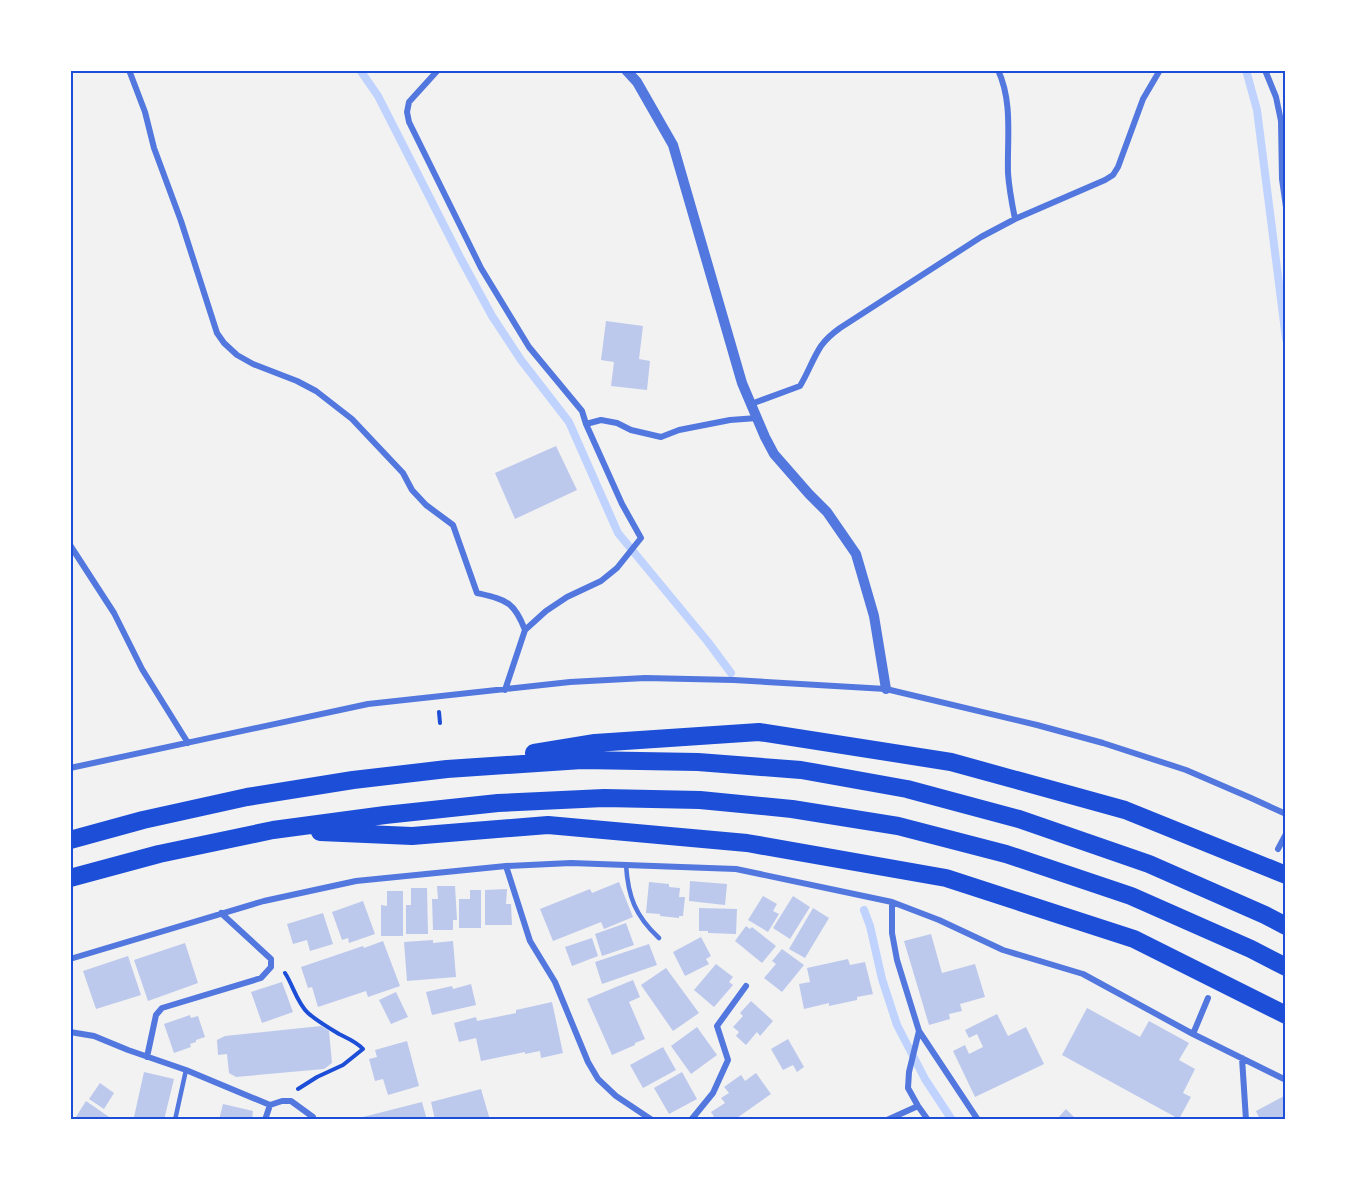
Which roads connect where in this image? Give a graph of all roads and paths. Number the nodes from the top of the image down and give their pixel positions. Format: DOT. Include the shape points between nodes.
graph roads {
  1 [pos="129,70"];
  2 [pos="438,70"];
  3 [pos="626,70"];
  4 [pos="998,70"];
  5 [pos="1160,70"];
  6 [pos="1265,70"];
  7 [pos="1286,207"];
  8 [pos="1015,219"];
  9 [pos="751,404"];
  10 [pos="757,418"];
  11 [pos="586,424"];
  12 [pos="70,545"];
  13 [pos="525,630"];
  14 [pos="886,689"];
  15 [pos="505,690"];
  16 [pos="188,743"];
  17 [pos="70,768"];
  18 [pos="447,769"];
  19 [pos="1286,814"];
  20 [pos="273,830"];
  21 [pos="1286,834"];
  22 [pos="70,840"];
  23 [pos="1278,849"];
  24 [pos="626,865"];
  25 [pos="506,866"];
  26 [pos="1286,875"];
  27 [pos="70,878"];
  28 [pos="892,902"];
  29 [pos="221,913"];
  30 [pos="1286,926"];
  31 [pos="659,938"];
  32 [pos="70,959"];
  33 [pos="271,967"];
  34 [pos="1286,967"];
  35 [pos="746,986"];
  36 [pos="1208,998"];
  37 [pos="1286,1016"];
  38 [pos="919,1030"];
  39 [pos="70,1032"];
  40 [pos="1193,1034"];
  41 [pos="147,1057"];
  42 [pos="1242,1058"];
  43 [pos="186,1070"];
  44 [pos="1286,1080"];
  45 [pos="286,1101"];
  46 [pos="270,1106"];
  47 [pos="918,1106"];
  48 [pos="175,1119"];
  49 [pos="265,1119"];
  50 [pos="314,1119"];
  51 [pos="652,1119"];
  52 [pos="691,1119"];
  53 [pos="887,1119"];
  54 [pos="928,1119"];
  55 [pos="978,1119"];
  56 [pos="1246,1119"];
  1 -- 13 [label="street" via="217,333 224,343 254,364 316,391 352,419 403,473 426,505 453,525 477,593 505,601 516,609"];
  2 -- 11 [label="street" via="409,102 409,122 481,268 529,348 582,411"];
  3 -- 9 [label="street" via="673,145"];
  4 -- 8 [label="street" via="1009,113 1008,174"];
  5 -- 8 [label="street" via="1143,99 1113,175"];
  6 -- 7 [label="street" via="1281,121"];
  8 -- 9 [label="street" via="840,328 822,344 801,386"];
  9 -- 10 [label="street"];
  10 -- 11 [label="street" via="730,420 661,436 601,420"];
  10 -- 14 [label="street" via="774,454 827,512 856,554 874,616"];
  11 -- 13 [label="street" via="641,538 617,568 546,611"];
  12 -- 16 [label="street"];
  13 -- 15 [label="street"];
  14 -- 15 [label="street" via="645,678"];
  14 -- 19 [label="street" via="1103,743 1186,770"];
  15 -- 16 [label="street" via="368,704"];
  16 -- 17 [label="street"];
  18 -- 22 [label="highway" via="247,797"];
  18 -- 26 [label="highway" via="595,743 759,732 951,762 1125,810"];
  18 -- 30 [label="highway" via="582,760 698,762 801,770 907,789 1019,819 1149,864"];
  20 -- 27 [label="highway"];
  20 -- 34 [label="highway" via="498,803 604,798 700,800 792,809 898,826 1006,854 1131,896"];
  20 -- 37 [label="highway" via="412,836 548,825 747,843 946,878 1134,939"];
  21 -- 23 [label="street"];
  24 -- 25 [label="street"];
  24 -- 28 [label="street" via="736,869"];
  24 -- 31 [label="lane" via="636,912"];
  25 -- 29 [label="street" via="356,881"];
  25 -- 51 [label="street" via="530,941 555,982 588,1062 598,1079 616,1096"];
  28 -- 38 [label="street" via="897,960"];
  28 -- 40 [label="street" via="1003,950 1083,974"];
  29 -- 32 [label="street"];
  29 -- 33 [label="street" via="271,959"];
  33 -- 41 [label="street" via="261,978 162,1008 156,1015"];
  33 -- 45 [label="path" via="282,969 307,1012 363,1049 344,1065 293,1092"];
  35 -- 52 [label="street" via="717,1026 728,1060 713,1093"];
  36 -- 40 [label="street"];
  38 -- 47 [label="street" via="908,1088"];
  38 -- 55 [label="street"];
  39 -- 41 [label="street" via="94,1036"];
  40 -- 42 [label="street"];
  41 -- 43 [label="street"];
  42 -- 44 [label="street"];
  42 -- 56 [label="street"];
  43 -- 46 [label="street"];
  43 -- 48 [label="lane"];
  45 -- 46 [label="street"];
  45 -- 50 [label="street"];
  46 -- 49 [label="street"];
  47 -- 53 [label="street"];
  47 -- 54 [label="street"];
}
